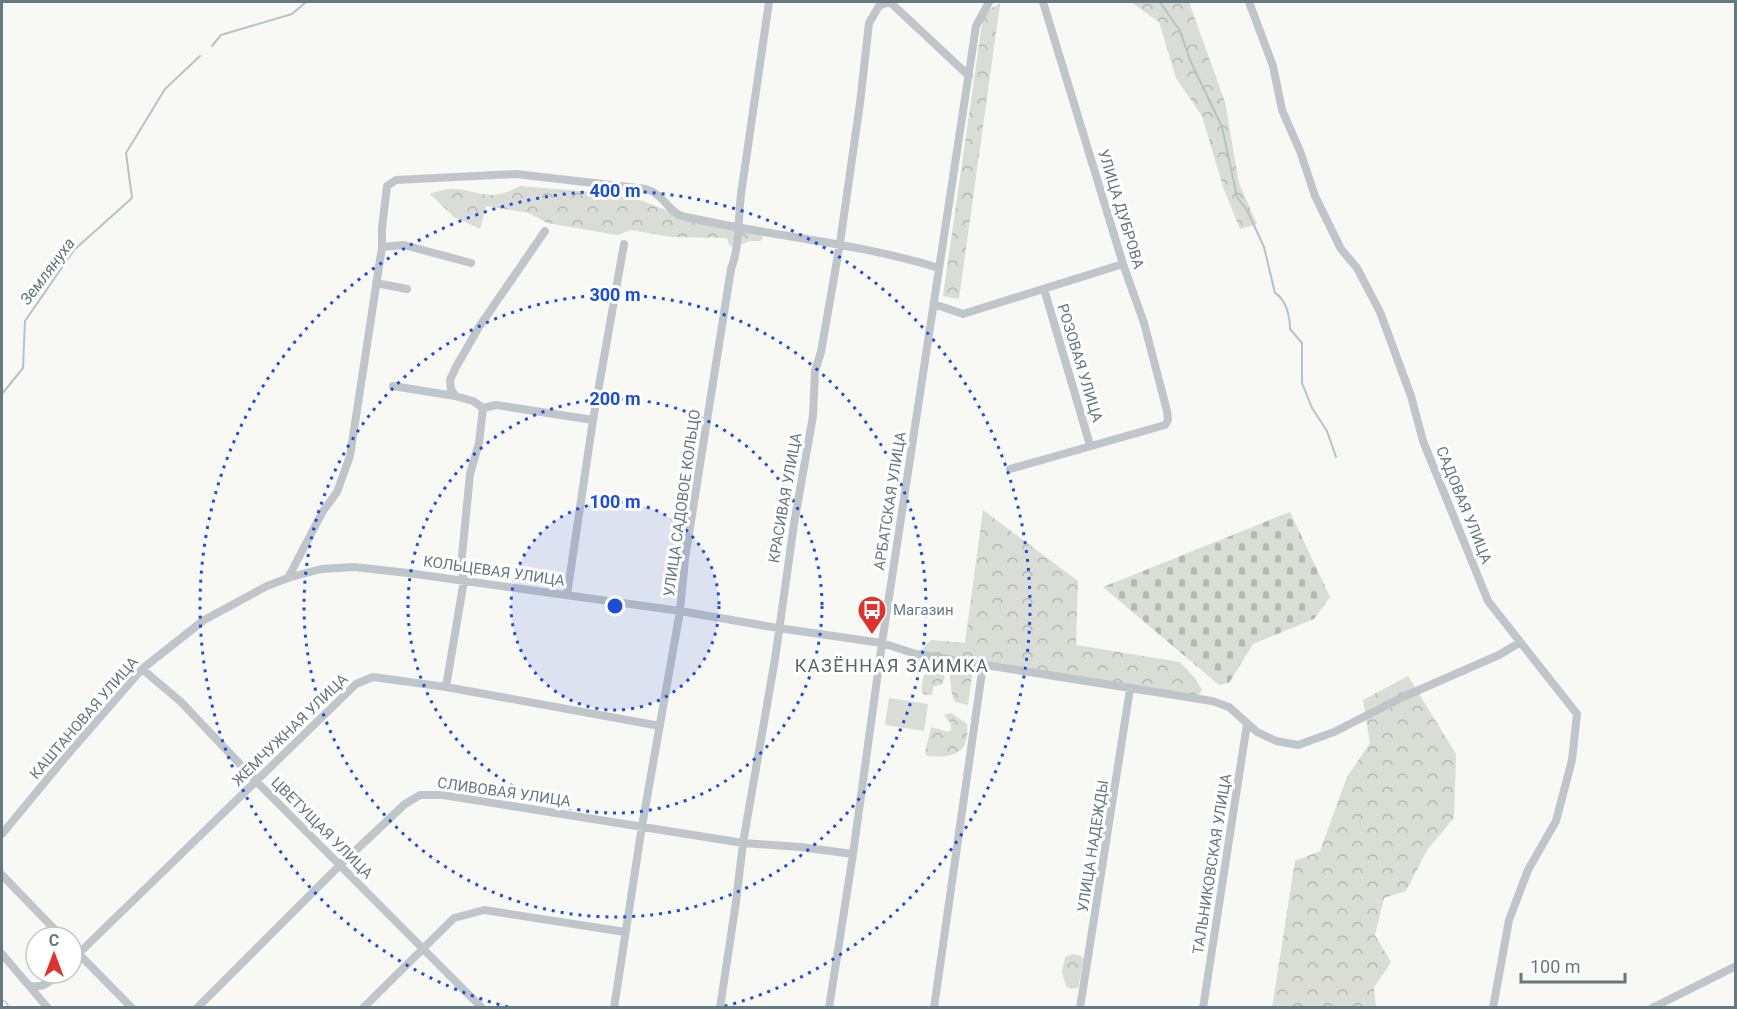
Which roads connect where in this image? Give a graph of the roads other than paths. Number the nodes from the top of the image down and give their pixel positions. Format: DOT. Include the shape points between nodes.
graph roads {
  1 [pos="769,2"];
  2 [pos="889,2"];
  3 [pos="988,2"];
  4 [pos="1043,2"];
  5 [pos="1249,2"];
  6 [pos="969,76"];
  7 [pos="740,226"];
  8 [pos="545,231"];
  9 [pos="840,243"];
  10 [pos="624,244"];
  11 [pos="382,247"];
  12 [pos="471,262"];
  13 [pos="1123,264"];
  14 [pos="939,268"];
  15 [pos="376,283"];
  16 [pos="407,289"];
  17 [pos="1044,289"];
  18 [pos="934,304"];
  19 [pos="393,386"];
  20 [pos="455,396"];
  21 [pos="483,408"];
  22 [pos="593,420"];
  23 [pos="1090,445"];
  24 [pos="1010,469"];
  25 [pos="288,578"];
  26 [pos="464,580"];
  27 [pos="567,595"];
  28 [pos="680,611"];
  29 [pos="778,628"];
  30 [pos="882,643"];
  31 [pos="1519,643"];
  32 [pos="983,665"];
  33 [pos="142,669"];
  34 [pos="446,687"];
  35 [pos="1130,689"];
  36 [pos="1247,724"];
  37 [pos="660,726"];
  38 [pos="257,782"];
  39 [pos="642,826"];
  40 [pos="2,834"];
  41 [pos="743,843"];
  42 [pos="853,854"];
  43 [pos="340,865"];
  44 [pos="2,875"];
  45 [pos="50,925"];
  46 [pos="625,932"];
  47 [pos="84,944"];
  48 [pos="422,948"];
  49 [pos="2,954"];
  50 [pos="84,962"];
  51 [pos="1736,966"];
  52 [pos="45,985"];
  53 [pos="31,986"];
  54 [pos="48,1008"];
  55 [pos="132,1008"];
  56 [pos="197,1008"];
  57 [pos="363,1008"];
  58 [pos="482,1008"];
  59 [pos="614,1008"];
  60 [pos="720,1008"];
  61 [pos="829,1008"];
  62 [pos="934,1008"];
  63 [pos="1080,1008"];
  64 [pos="1203,1008"];
  65 [pos="1493,1008"];
  66 [pos="1652,1008"];
  1 -- 7 [label="street, УЛИЦА САДОВОЕ КОЛЬЦО" via="741,194"];
  2 -- 6 [label="street"];
  2 -- 9 [label="street, КРАСИВАЯ УЛИЦА" via="879,6 869,23"];
  3 -- 6 [label="street, АРБАТСКАЯ УЛИЦА" via="976,26"];
  4 -- 13 [label="street, УЛИЦА ДУБРОВА"];
  5 -- 31 [label="street, САДОВАЯ УЛИЦА" via="1273,66 1282,110 1315,196 1341,249 1357,268 1380,312 1423,441 1488,601"];
  6 -- 14 [label="street, АРБАТСКАЯ УЛИЦА"];
  7 -- 9 [label="street"];
  7 -- 11 [label="street" via="678,215 656,192 646,189 516,174 447,176 396,180 387,186"];
  7 -- 28 [label="street, УЛИЦА САДОВОЕ КОЛЬЦО" via="688,540"];
  8 -- 20 [label="street" via="456,367 450,380"];
  9 -- 14 [label="street"];
  9 -- 29 [label="street, КРАСИВАЯ УЛИЦА" via="815,371 813,416"];
  10 -- 22 [label="street"];
  11 -- 12 [label="street" via="404,245"];
  11 -- 15 [label="street"];
  13 -- 17 [label="street"];
  13 -- 23 [label="street, УЛИЦА ДУБРОВА" via="1144,323 1168,420 1165,425"];
  14 -- 18 [label="street, АРБАТСКАЯ УЛИЦА"];
  15 -- 16 [label="street"];
  15 -- 25 [label="street" via="348,464 337,492"];
  17 -- 18 [label="street" via="963,314"];
  17 -- 23 [label="street, РОЗОВАЯ УЛИЦА"];
  18 -- 30 [label="street, АРБАТСКАЯ УЛИЦА"];
  19 -- 20 [label="street"];
  20 -- 21 [label="street"];
  21 -- 22 [label="street" via="496,405"];
  21 -- 26 [label="street" via="470,474 461,567"];
  22 -- 27 [label="street"];
  23 -- 24 [label="street"];
  25 -- 26 [label="street, КОЛЬЦЕВАЯ УЛИЦА" via="321,569 354,567"];
  25 -- 33 [label="street, КАШТАНОВАЯ УЛИЦА" via="204,620"];
  26 -- 27 [label="street, КОЛЬЦЕВАЯ УЛИЦА"];
  26 -- 34 [label="street"];
  27 -- 28 [label="street, КОЛЬЦЕВАЯ УЛИЦА"];
  28 -- 29 [label="street, КОЛЬЦЕВАЯ УЛИЦА"];
  28 -- 37 [label="street, УЛИЦА САДОВОЕ КОЛЬЦО"];
  29 -- 30 [label="street, КОЛЬЦЕВАЯ УЛИЦА"];
  29 -- 41 [label="street, КРАСИВАЯ УЛИЦА"];
  30 -- 32 [label="street, КОЛЬЦЕВАЯ УЛИЦА" via="916,654"];
  30 -- 42 [label="street, АРБАТСКАЯ УЛИЦА"];
  31 -- 36 [label="street, КОЛЬЦЕВАЯ УЛИЦА" via="1334,732 1298,745 1276,741"];
  31 -- 65 [label="street, САДОВАЯ УЛИЦА" via="1577,714 1572,760 1556,821 1528,870 1509,920"];
  32 -- 35 [label="street, КОЛЬЦЕВАЯ УЛИЦА"];
  32 -- 62 [label="street"];
  33 -- 38 [label="street, ЦВЕТУЩАЯ УЛИЦА" via="180,701"];
  33 -- 40 [label="street, КАШТАНОВАЯ УЛИЦА"];
  34 -- 37 [label="street, ЖЕМЧУЖНАЯ УЛИЦА"];
  34 -- 38 [label="street, ЖЕМЧУЖНАЯ УЛИЦА" via="364,679"];
  35 -- 36 [label="street, КОЛЬЦЕВАЯ УЛИЦА" via="1212,701 1229,707"];
  35 -- 63 [label="street, УЛИЦА НАДЕЖДЫ"];
  36 -- 64 [label="street, ТАЛЬНИКОВСКАЯ УЛИЦА"];
  37 -- 39 [label="street, УЛИЦА САДОВОЕ КОЛЬЦО"];
  38 -- 43 [label="street, ЦВЕТУЩАЯ УЛИЦА"];
  38 -- 47 [label="street, ЖЕМЧУЖНАЯ УЛИЦА"];
  39 -- 41 [label="street, СЛИВОВАЯ УЛИЦА"];
  39 -- 43 [label="street, СЛИВОВАЯ УЛИЦА" via="443,795 420,795 405,804"];
  39 -- 46 [label="street, УЛИЦА САДОВОЕ КОЛЬЦО"];
  41 -- 42 [label="street, СЛИВОВАЯ УЛИЦА"];
  41 -- 60 [label="street, КРАСИВАЯ УЛИЦА"];
  42 -- 61 [label="street, АРБАТСКАЯ УЛИЦА"];
  43 -- 48 [label="street, ЦВЕТУЩАЯ УЛИЦА"];
  43 -- 56 [label="street, СЛИВОВАЯ УЛИЦА"];
  44 -- 45 [label="street"];
  46 -- 48 [label="street" via="484,910 454,918"];
  46 -- 59 [label="street, УЛИЦА САДОВОЕ КОЛЬЦО"];
  48 -- 57 [label="street"];
  48 -- 58 [label="street, ЦВЕТУЩАЯ УЛИЦА"];
  49 -- 53 [label="street"];
  50 -- 55 [label="street"];
  51 -- 66 [label="street"];
  52 -- 53 [label="street"];
  53 -- 54 [label="street"];
}
